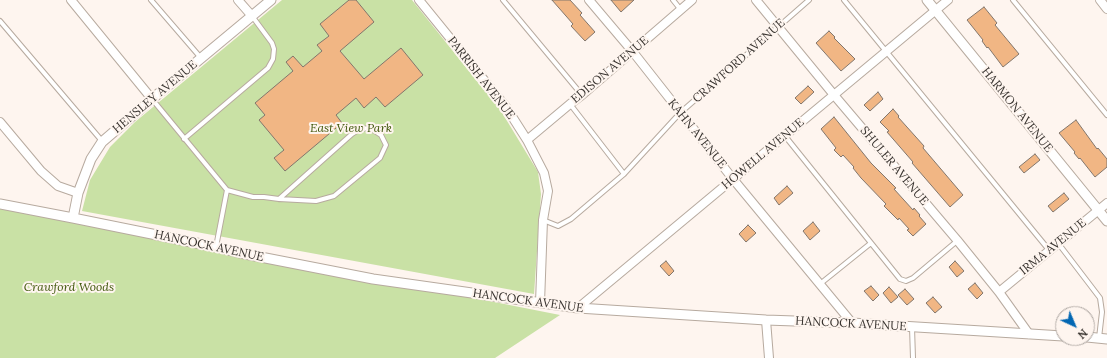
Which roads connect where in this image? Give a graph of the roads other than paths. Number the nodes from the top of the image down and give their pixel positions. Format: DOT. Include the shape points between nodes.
graph roads {
  1 [pos="71,0"];
  2 [pos="151,0"];
  3 [pos="238,0"];
  4 [pos="271,0"];
  5 [pos="419,0"];
  6 [pos="503,0"];
  7 [pos="590,0"];
  8 [pos="673,0"];
  9 [pos="692,0"];
  10 [pos="756,0"];
  11 [pos="809,0"];
  12 [pos="844,0"];
  13 [pos="927,0"];
  14 [pos="948,0"];
  15 [pos="1014,0"];
  16 [pos="1100,0"];
  17 [pos="1107,9"];
  18 [pos="681,10"];
  19 [pos="936,10"];
  20 [pos="252,16"];
  21 [pos="0,21"];
  22 [pos="778,26"];
  23 [pos="633,52"];
  24 [pos="885,52"];
  25 [pos="202,58"];
  26 [pos="582,95"];
  27 [pos="834,95"];
  28 [pos="152,99"];
  29 [pos="570,104"];
  30 [pos="680,114"];
  31 [pos="1107,115"];
  32 [pos="0,122"];
  33 [pos="785,136"];
  34 [pos="184,139"];
  35 [pos="527,140"];
  36 [pos="102,142"];
  37 [pos="624,174"];
  38 [pos="733,178"];
  39 [pos="227,190"];
  40 [pos="78,193"];
  41 [pos="279,199"];
  42 [pos="1107,203"];
  43 [pos="0,204"];
  44 [pos="1098,210"];
  45 [pos="73,218"];
  46 [pos="543,220"];
  47 [pos="1107,221"];
  48 [pos="957,240"];
  49 [pos="1058,243"];
  50 [pos="871,244"];
  51 [pos="216,247"];
  52 [pos="1049,250"];
  53 [pos="820,284"];
  54 [pos="998,292"];
  55 [pos="540,303"];
  56 [pos="578,308"];
  57 [pos="766,320"];
  58 [pos="852,323"];
  59 [pos="912,326"];
  60 [pos="1029,334"];
  61 [pos="1055,336"];
  62 [pos="1103,338"];
  63 [pos="769,358"];
  64 [pos="913,358"];
  1 -- 28 [label="street"];
  2 -- 25 [label="lane"];
  3 -- 20 [label="street"];
  4 -- 20 [label="street, HENSLEY AVENUE"];
  5 -- 35 [label="street, PARRISH AVENUE" via="506,106"];
  6 -- 26 [label="lane"];
  7 -- 23 [label="street, KAHN AVENUE"];
  8 -- 18 [label="lane"];
  9 -- 18 [label="street, EDISON AVENUE"];
  10 -- 22 [label="street, SHULER AVENUE"];
  11 -- 22 [label="lane, CRAWFORD AVENUE"];
  12 -- 24 [label="lane"];
  13 -- 19 [label="street, HARMON AVENUE"];
  14 -- 19 [label="street, HOWELL AVENUE"];
  15 -- 31 [label="lane"];
  16 -- 17 [label="street"];
  18 -- 23 [label="street, EDISON AVENUE"];
  19 -- 24 [label="street, HOWELL AVENUE"];
  19 -- 44 [label="street, HARMON AVENUE"];
  20 -- 25 [label="street, HENSLEY AVENUE"];
  20 -- 34 [label="lane" via="272,42 273,59 268,68"];
  21 -- 36 [label="lane"];
  22 -- 27 [label="street, SHULER AVENUE"];
  22 -- 30 [label="lane, CRAWFORD AVENUE"];
  23 -- 26 [label="street, EDISON AVENUE"];
  23 -- 30 [label="street, KAHN AVENUE"];
  24 -- 27 [label="street, HOWELL AVENUE"];
  24 -- 52 [label="lane"];
  25 -- 28 [label="street, HENSLEY AVENUE"];
  26 -- 29 [label="street, EDISON AVENUE"];
  27 -- 33 [label="street, HOWELL AVENUE"];
  27 -- 48 [label="street, SHULER AVENUE"];
  28 -- 34 [label="lane"];
  28 -- 36 [label="street, HENSLEY AVENUE"];
  29 -- 35 [label="street, EDISON AVENUE"];
  29 -- 37 [label="lane"];
  30 -- 37 [label="lane, CRAWFORD AVENUE"];
  30 -- 38 [label="street, KAHN AVENUE"];
  32 -- 40 [label="street" via="42,172 58,186"];
  33 -- 38 [label="street, HOWELL AVENUE"];
  33 -- 50 [label="lane"];
  34 -- 39 [label="lane"];
  35 -- 46 [label="street, PARRISH AVENUE" via="544,173 548,191"];
  36 -- 40 [label="street, HENSLEY AVENUE" via="91,159"];
  37 -- 46 [label="lane, CRAWFORD AVENUE" via="558,226"];
  38 -- 53 [label="street, KAHN AVENUE"];
  38 -- 56 [label="street, HOWELL AVENUE"];
  39 -- 41 [label="lane"];
  39 -- 51 [label="lane"];
  40 -- 45 [label="street, HENSLEY AVENUE"];
  41 -- 41 [label="lane" via="316,202 334,196 380,158 386,145 381,135 370,128 360,129 352,134"];
  42 -- 44 [label="street, IRMA AVENUE"];
  43 -- 45 [label="street, HANCOCK AVENUE"];
  44 -- 47 [label="street, HARMON AVENUE"];
  44 -- 49 [label="street, IRMA AVENUE"];
  45 -- 51 [label="street, HANCOCK AVENUE"];
  46 -- 55 [label="street, PARRISH AVENUE"];
  48 -- 50 [label="lane" via="914,278 906,281 900,280"];
  48 -- 54 [label="street, SHULER AVENUE"];
  49 -- 52 [label="street, IRMA AVENUE"];
  49 -- 62 [label="lane" via="1100,298"];
  50 -- 53 [label="lane"];
  51 -- 55 [label="street, HANCOCK AVENUE" via="372,279"];
  52 -- 54 [label="street, IRMA AVENUE"];
  53 -- 58 [label="street, KAHN AVENUE"];
  54 -- 60 [label="street, SHULER AVENUE"];
  55 -- 56 [label="street, HANCOCK AVENUE"];
  56 -- 57 [label="street, HANCOCK AVENUE"];
  57 -- 58 [label="street, HANCOCK AVENUE"];
  57 -- 63 [label="street"];
  58 -- 59 [label="street, HANCOCK AVENUE"];
  59 -- 60 [label="street, HANCOCK AVENUE"];
  59 -- 64 [label="lane"];
  60 -- 61 [label="street, HANCOCK AVENUE"];
}
